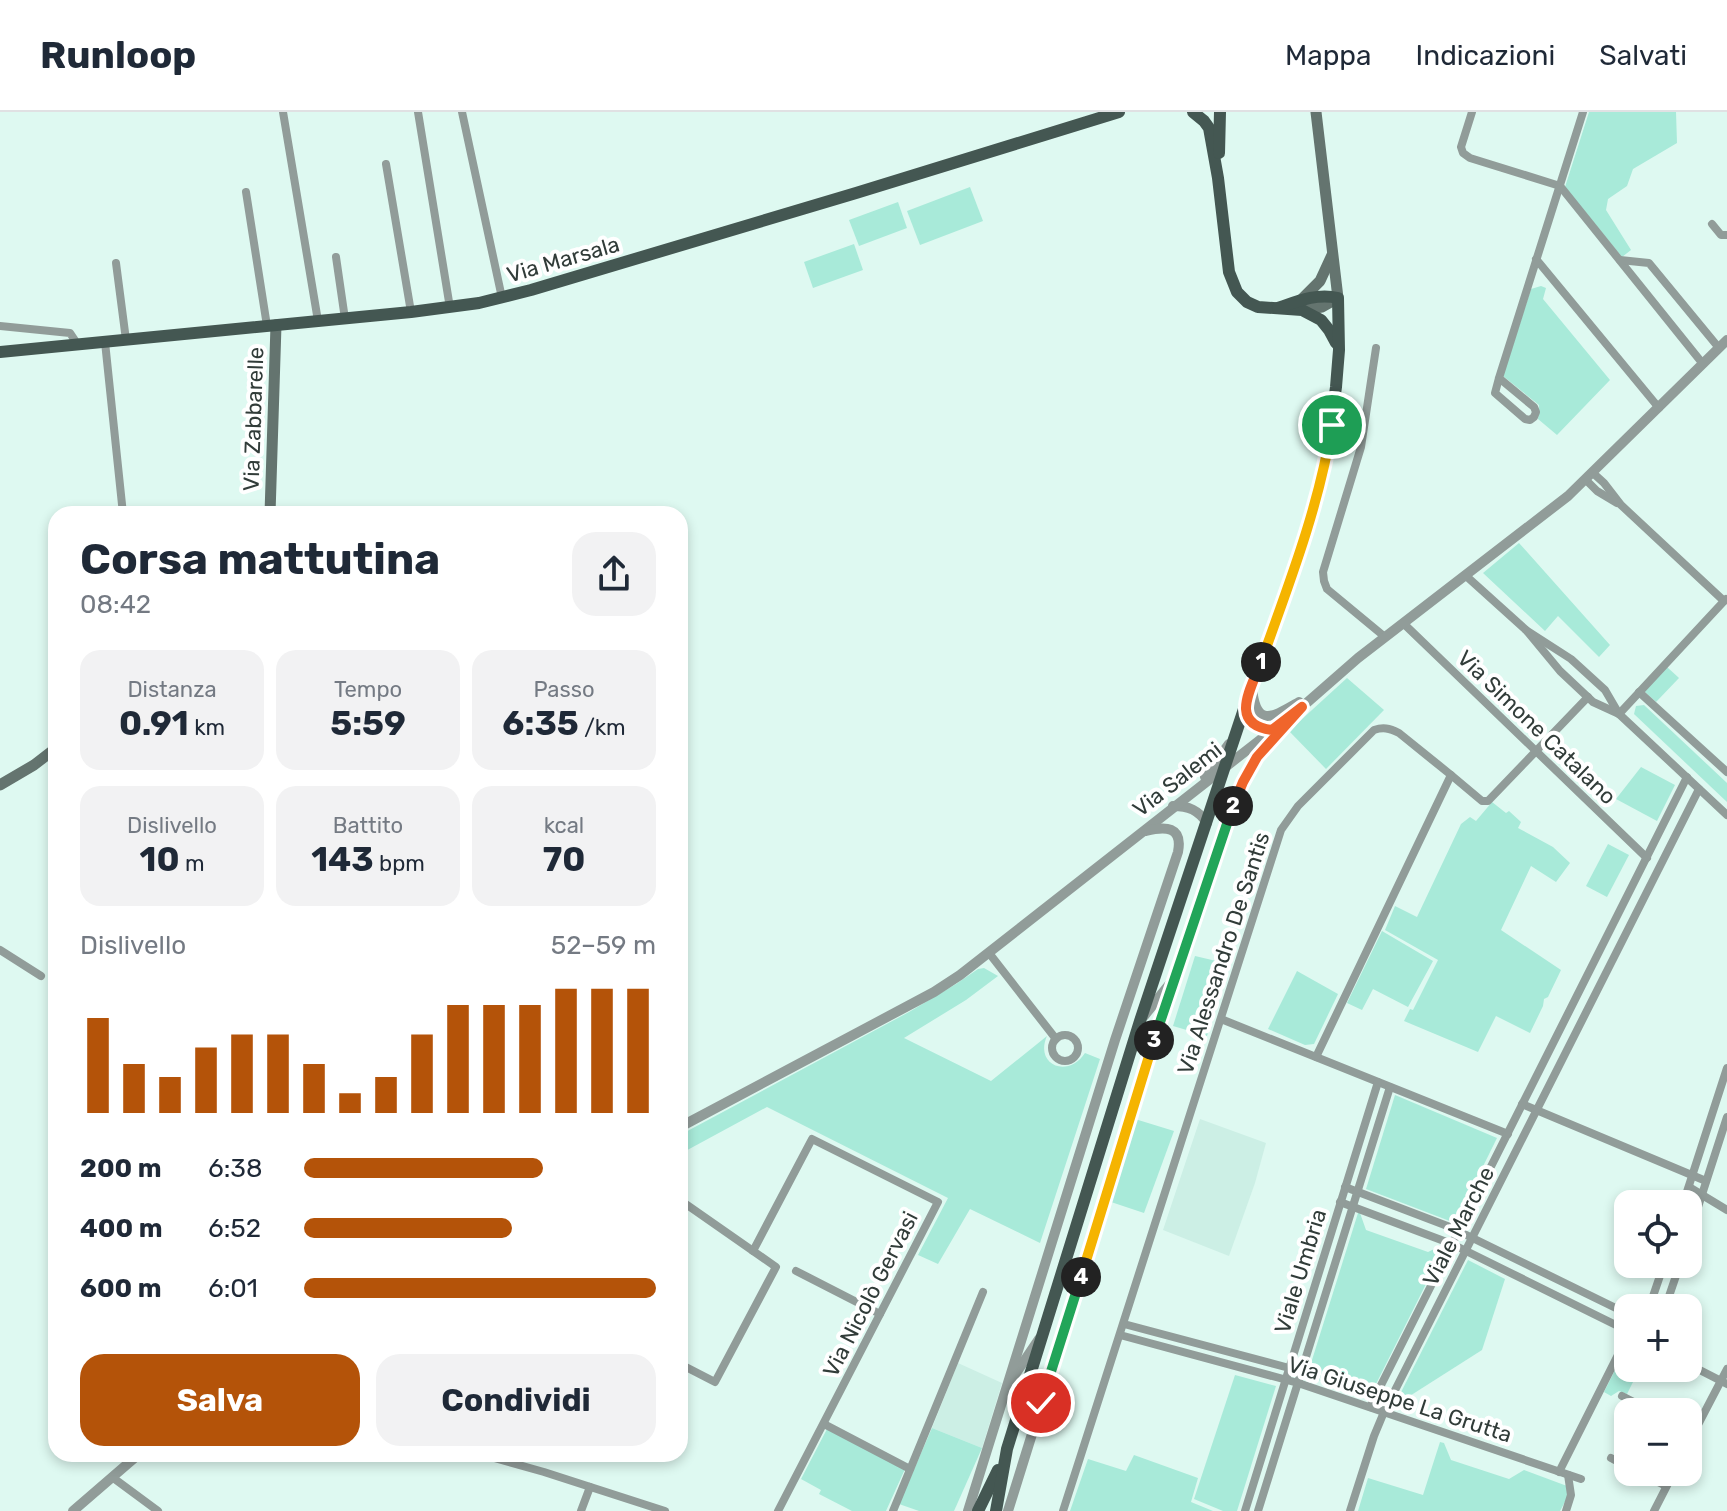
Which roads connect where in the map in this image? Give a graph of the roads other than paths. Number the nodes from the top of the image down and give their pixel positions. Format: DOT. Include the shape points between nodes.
graph roads {
  1 [pos="283,112"];
  2 [pos="418,112"];
  3 [pos="462,112"];
  4 [pos="1119,112"];
  5 [pos="1193,112"];
  6 [pos="1206,112"];
  7 [pos="1316,112"];
  8 [pos="1472,112"];
  9 [pos="1583,112"];
  10 [pos="1220,113"];
  11 [pos="1209,128"];
  12 [pos="386,164"];
  13 [pos="1218,178"];
  14 [pos="1560,186"];
  15 [pos="246,192"];
  16 [pos="1712,224"];
  17 [pos="1727,235"];
  18 [pos="1333,254"];
  19 [pos="336,257"];
  20 [pos="1536,259"];
  21 [pos="1620,260"];
  22 [pos="116,263"];
  23 [pos="502,298"];
  24 [pos="1338,298"];
  25 [pos="1302,305"];
  26 [pos="450,308"];
  27 [pos="411,312"];
  28 [pos="345,319"];
  29 [pos="318,321"];
  30 [pos="0,326"];
  31 [pos="272,326"];
  32 [pos="126,340"];
  33 [pos="105,342"];
  34 [pos="1723,344"];
  35 [pos="78,345"];
  36 [pos="1376,348"];
  37 [pos="1339,350"];
  38 [pos="0,352"];
  39 [pos="1703,364"];
  40 [pos="1499,378"];
  41 [pos="1659,408"];
  42 [pos="1589,477"];
  43 [pos="122,506"];
  44 [pos="270,506"];
  45 [pos="1465,575"];
  46 [pos="1726,600"];
  47 [pos="1403,623"];
  48 [pos="1526,630"];
  49 [pos="1385,637"];
  50 [pos="1252,688"];
  51 [pos="1319,691"];
  52 [pos="1639,692"];
  53 [pos="1588,697"];
  54 [pos="1302,707"];
  55 [pos="1619,714"];
  56 [pos="1242,715"];
  57 [pos="1272,730"];
  58 [pos="1536,751"];
  59 [pos="48,754"];
  60 [pos="1226,767"];
  61 [pos="1727,772"];
  62 [pos="1451,775"];
  63 [pos="1687,777"];
  64 [pos="0,785"];
  65 [pos="1699,789"];
  66 [pos="1192,792"];
  67 [pos="1173,806"];
  68 [pos="1727,815"];
  69 [pos="1207,823"];
  70 [pos="1140,833"];
  71 [pos="1647,858"];
  72 [pos="1611,928"];
  73 [pos="1625,935"];
  74 [pos="0,950"];
  75 [pos="989,953"];
  76 [pos="41,976"];
  77 [pos="1174,979"];
  78 [pos="1221,1019"];
  79 [pos="1140,1021"];
  80 [pos="1556,1038"];
  81 [pos="1056,1039"];
  82 [pos="1569,1045"];
  83 [pos="1550,1050"];
  84 [pos="1316,1057"];
  85 [pos="1564,1057"];
  86 [pos="1727,1068"];
  87 [pos="1378,1082"];
  88 [pos="1390,1087"];
  89 [pos="1522,1104"];
  90 [pos="1536,1111"];
  91 [pos="1727,1117"];
  92 [pos="688,1123"];
  93 [pos="1508,1134"];
  94 [pos="1692,1176"];
  95 [pos="1706,1181"];
  96 [pos="1345,1187"];
  97 [pos="1689,1187"];
  98 [pos="1688,1190"];
  99 [pos="1694,1190"];
  100 [pos="1357,1192"];
  101 [pos="1702,1195"];
  102 [pos="1340,1202"];
  103 [pos="688,1206"];
  104 [pos="1353,1207"];
  105 [pos="1727,1210"];
  106 [pos="1458,1231"];
  107 [pos="1472,1238"];
  108 [pos="1452,1244"];
  109 [pos="753,1251"];
  110 [pos="1466,1251"];
  111 [pos="796,1271"];
  112 [pos="983,1292"];
  113 [pos="1614,1307"];
  114 [pos="880,1314"];
  115 [pos="1124,1324"];
  116 [pos="1614,1326"];
  117 [pos="1044,1330"];
  118 [pos="1120,1335"];
  119 [pos="1208,1346"];
  120 [pos="1205,1358"];
  121 [pos="1614,1364"];
  122 [pos="688,1368"];
  123 [pos="1289,1368"];
  124 [pos="1727,1369"];
  125 [pos="1302,1371"];
  126 [pos="1702,1371"];
  127 [pos="1285,1379"];
  128 [pos="1724,1382"];
  129 [pos="1298,1383"];
  130 [pos="1004,1391"];
  131 [pos="1622,1396"];
  132 [pos="1626,1398"];
  133 [pos="1377,1410"];
  134 [pos="1702,1415"];
  135 [pos="824,1424"];
  136 [pos="1007,1449"];
  137 [pos="1611,1458"];
  138 [pos="1614,1460"];
  139 [pos="130,1462"];
  140 [pos="507,1462"];
  141 [pos="910,1469"];
  142 [pos="1257,1471"];
  143 [pos="1564,1473"];
  144 [pos="1270,1475"];
  145 [pos="112,1477"];
  146 [pos="1581,1479"];
  147 [pos="1666,1486"];
  148 [pos="590,1487"];
  149 [pos="73,1511"];
  150 [pos="158,1511"];
  151 [pos="581,1511"];
  152 [pos="665,1511"];
  153 [pos="778,1511"];
  154 [pos="893,1511"];
  155 [pos="968,1511"];
  156 [pos="978,1511"];
  157 [pos="996,1511"];
  158 [pos="1008,1511"];
  159 [pos="1063,1511"];
  160 [pos="1245,1511"];
  161 [pos="1258,1511"];
  162 [pos="1350,1511"];
  163 [pos="1567,1511"];
  164 [pos="1654,1511"];
  1 -- 29 [label="street"];
  2 -- 26 [label="street"];
  3 -- 23 [label="street"];
  4 -- 23 [label="main road, Via Marsala"];
  5 -- 11 [label="main road"];
  6 -- 11 [label="main road"];
  7 -- 18 [label="main road"];
  8 -- 14 [label="street" via="1463,153"];
  9 -- 14 [label="street"];
  10 -- 13 [label="main road"];
  11 -- 13 [label="main road"];
  12 -- 27 [label="street"];
  13 -- 25 [label="main road" via="1229,272 1237,292 1266,309"];
  14 -- 20 [label="street"];
  14 -- 21 [label="street"];
  15 -- 31 [label="street"];
  16 -- 17 [label="street"];
  18 -- 24 [label="main road"];
  18 -- 25 [label="main road"];
  19 -- 28 [label="street"];
  20 -- 40 [label="street"];
  20 -- 41 [label="street"];
  21 -- 34 [label="street" via="1649,263"];
  21 -- 39 [label="street"];
  22 -- 32 [label="street"];
  23 -- 26 [label="main road, Via Marsala"];
  24 -- 25 [label="main road" via="1314,297"];
  24 -- 37 [label="main road"];
  25 -- 37 [label="main road" via="1321,320"];
  26 -- 27 [label="main road, Via Marsala"];
  27 -- 28 [label="main road, Via Marsala"];
  28 -- 29 [label="main road, Via Marsala"];
  29 -- 31 [label="main road, Via Marsala"];
  30 -- 35 [label="street" via="70,333"];
  31 -- 32 [label="main road, Via Marsala"];
  31 -- 44 [label="main road, Via Zabbarelle"];
  32 -- 33 [label="main road, Via Marsala"];
  33 -- 35 [label="main road, Via Marsala"];
  33 -- 43 [label="street"];
  34 -- 39 [label="street, Via Salemi"];
  35 -- 38 [label="main road, Via Marsala"];
  36 -- 49 [label="street" via="1361,447 1323,572 1327,589"];
  37 -- 50 [label="main road" via="1318,494"];
  39 -- 41 [label="street, Via Salemi"];
  40 -- 40 [label="street" via="1495,393 1525,419 1534,417 1534,407"];
  41 -- 42 [label="street, Via Salemi"];
  42 -- 45 [label="street, Via Salemi"];
  42 -- 46 [label="street" via="1604,483 1621,505"];
  45 -- 47 [label="street, Via Salemi"];
  45 -- 48 [label="street"];
  46 -- 52 [label="street"];
  47 -- 49 [label="street, Via Salemi"];
  47 -- 58 [label="street, Via Simone Catalano"];
  48 -- 53 [label="street"];
  48 -- 55 [label="street" via="1571,659 1605,690"];
  49 -- 51 [label="street, Via Salemi"];
  50 -- 51 [label="street" via="1255,708 1267,716"];
  50 -- 56 [label="main road"];
  51 -- 54 [label="street, Via Salemi"];
  52 -- 55 [label="street"];
  52 -- 61 [label="street"];
  53 -- 55 [label="street"];
  53 -- 58 [label="street"];
  54 -- 57 [label="street, Via Salemi"];
  54 -- 77 [label="street" via="1257,757 1243,782"];
  55 -- 63 [label="street"];
  56 -- 57 [label="street" via="1256,727"];
  56 -- 60 [label="main road"];
  56 -- 66 [label="street" via="1216,763"];
  57 -- 60 [label="street, Via Salemi"];
  58 -- 62 [label="street" via="1488,801"];
  58 -- 71 [label="street, Via Simone Catalano"];
  59 -- 64 [label="main road"];
  60 -- 66 [label="street, Via Salemi"];
  60 -- 69 [label="main road"];
  62 -- 78 [label="street, Via Alessandro De Santis" via="1399,733 1381,728 1298,806 1281,830"];
  62 -- 84 [label="street"];
  63 -- 65 [label="street"];
  63 -- 71 [label="street, Viale Marche"];
  65 -- 68 [label="street"];
  65 -- 73 [label="street, Viale Marche"];
  66 -- 67 [label="street, Via Salemi"];
  67 -- 69 [label="street" via="1196,810"];
  67 -- 70 [label="street, Via Salemi"];
  69 -- 79 [label="main road"];
  70 -- 75 [label="street, Via Salemi"];
  70 -- 130 [label="street" via="1169,828 1180,842 1178,852"];
  71 -- 72 [label="street, Viale Marche"];
  72 -- 73 [label="street"];
  72 -- 80 [label="street, Viale Marche"];
  73 -- 82 [label="street, Viale Marche"];
  74 -- 76 [label="street"];
  75 -- 81 [label="street"];
  75 -- 92 [label="street, Via Salemi" via="934,992"];
  77 -- 79 [label="street"];
  77 -- 158 [label="street"];
  78 -- 84 [label="street"];
  78 -- 115 [label="street, Via Alessandro De Santis"];
  79 -- 117 [label="main road"];
  80 -- 82 [label="street"];
  80 -- 83 [label="street, Viale Marche"];
  82 -- 85 [label="street, Viale Marche"];
  83 -- 85 [label="street"];
  83 -- 89 [label="street, Viale Marche"];
  84 -- 87 [label="street"];
  85 -- 90 [label="street, Viale Marche"];
  86 -- 94 [label="street"];
  87 -- 88 [label="street"];
  87 -- 96 [label="street, Viale Umbria"];
  88 -- 93 [label="street"];
  88 -- 100 [label="street, Viale Umbria"];
  89 -- 90 [label="street"];
  89 -- 93 [label="street, Viale Marche"];
  90 -- 94 [label="street"];
  90 -- 107 [label="street, Viale Marche"];
  91 -- 95 [label="street"];
  93 -- 106 [label="street, Viale Marche"];
  94 -- 95 [label="street"];
  94 -- 97 [label="street"];
  95 -- 101 [label="street"];
  96 -- 100 [label="street"];
  96 -- 102 [label="street, Viale Umbria"];
  97 -- 98 [label="street"];
  97 -- 99 [label="street"];
  100 -- 104 [label="street, Viale Umbria"];
  100 -- 106 [label="street"];
  101 -- 105 [label="street"];
  102 -- 104 [label="street"];
  102 -- 123 [label="street, Viale Umbria"];
  103 -- 109 [label="street"];
  104 -- 108 [label="street"];
  104 -- 125 [label="street, Viale Umbria"];
  106 -- 107 [label="street"];
  106 -- 108 [label="street, Viale Marche"];
  107 -- 110 [label="street, Viale Marche"];
  107 -- 113 [label="street"];
  108 -- 110 [label="street"];
  108 -- 133 [label="street, Viale Marche" via="1380,1387"];
  109 -- 114 [label="street, Via Nicolò Gervasi" via="812,1139 938,1202"];
  109 -- 122 [label="street" via="776,1267 715,1382"];
  110 -- 116 [label="street"];
  110 -- 133 [label="street, Viale Marche"];
  111 -- 114 [label="street"];
  112 -- 141 [label="street"];
  114 -- 135 [label="street, Via Nicolò Gervasi"];
  115 -- 118 [label="street, Via Alessandro De Santis"];
  115 -- 119 [label="street, Via Giuseppe La Grutta"];
  117 -- 130 [label="street"];
  117 -- 136 [label="main road"];
  118 -- 120 [label="street, Via Giuseppe La Grutta"];
  118 -- 159 [label="street, Via Alessandro De Santis"];
  119 -- 120 [label="street"];
  119 -- 123 [label="street, Via Giuseppe La Grutta"];
  120 -- 127 [label="street, Via Giuseppe La Grutta"];
  121 -- 143 [label="street"];
  123 -- 125 [label="street, Via Giuseppe La Grutta"];
  123 -- 127 [label="street, Viale Umbria"];
  124 -- 128 [label="street"];
  125 -- 129 [label="street, Viale Umbria"];
  126 -- 128 [label="street"];
  127 -- 129 [label="street, Via Giuseppe La Grutta"];
  127 -- 142 [label="street, Viale Umbria"];
  128 -- 134 [label="street"];
  129 -- 133 [label="street, Via Giuseppe La Grutta"];
  129 -- 144 [label="street, Viale Umbria"];
  130 -- 155 [label="street"];
  131 -- 132 [label="street"];
  133 -- 143 [label="street, Via Giuseppe La Grutta"];
  133 -- 162 [label="street"];
  135 -- 141 [label="street"];
  135 -- 153 [label="street, Via Nicolò Gervasi"];
  136 -- 156 [label="main road"];
  136 -- 157 [label="main road"];
  137 -- 138 [label="street"];
  139 -- 145 [label="street"];
  140 -- 148 [label="street"];
  141 -- 154 [label="street"];
  142 -- 144 [label="street"];
  142 -- 160 [label="street, Viale Umbria"];
  143 -- 146 [label="street, Via Giuseppe La Grutta"];
  143 -- 163 [label="street" via="1571,1495"];
  144 -- 161 [label="street, Viale Umbria"];
  145 -- 149 [label="street"];
  145 -- 150 [label="street"];
  147 -- 164 [label="street"];
  148 -- 151 [label="street"];
  148 -- 152 [label="street"];
}
